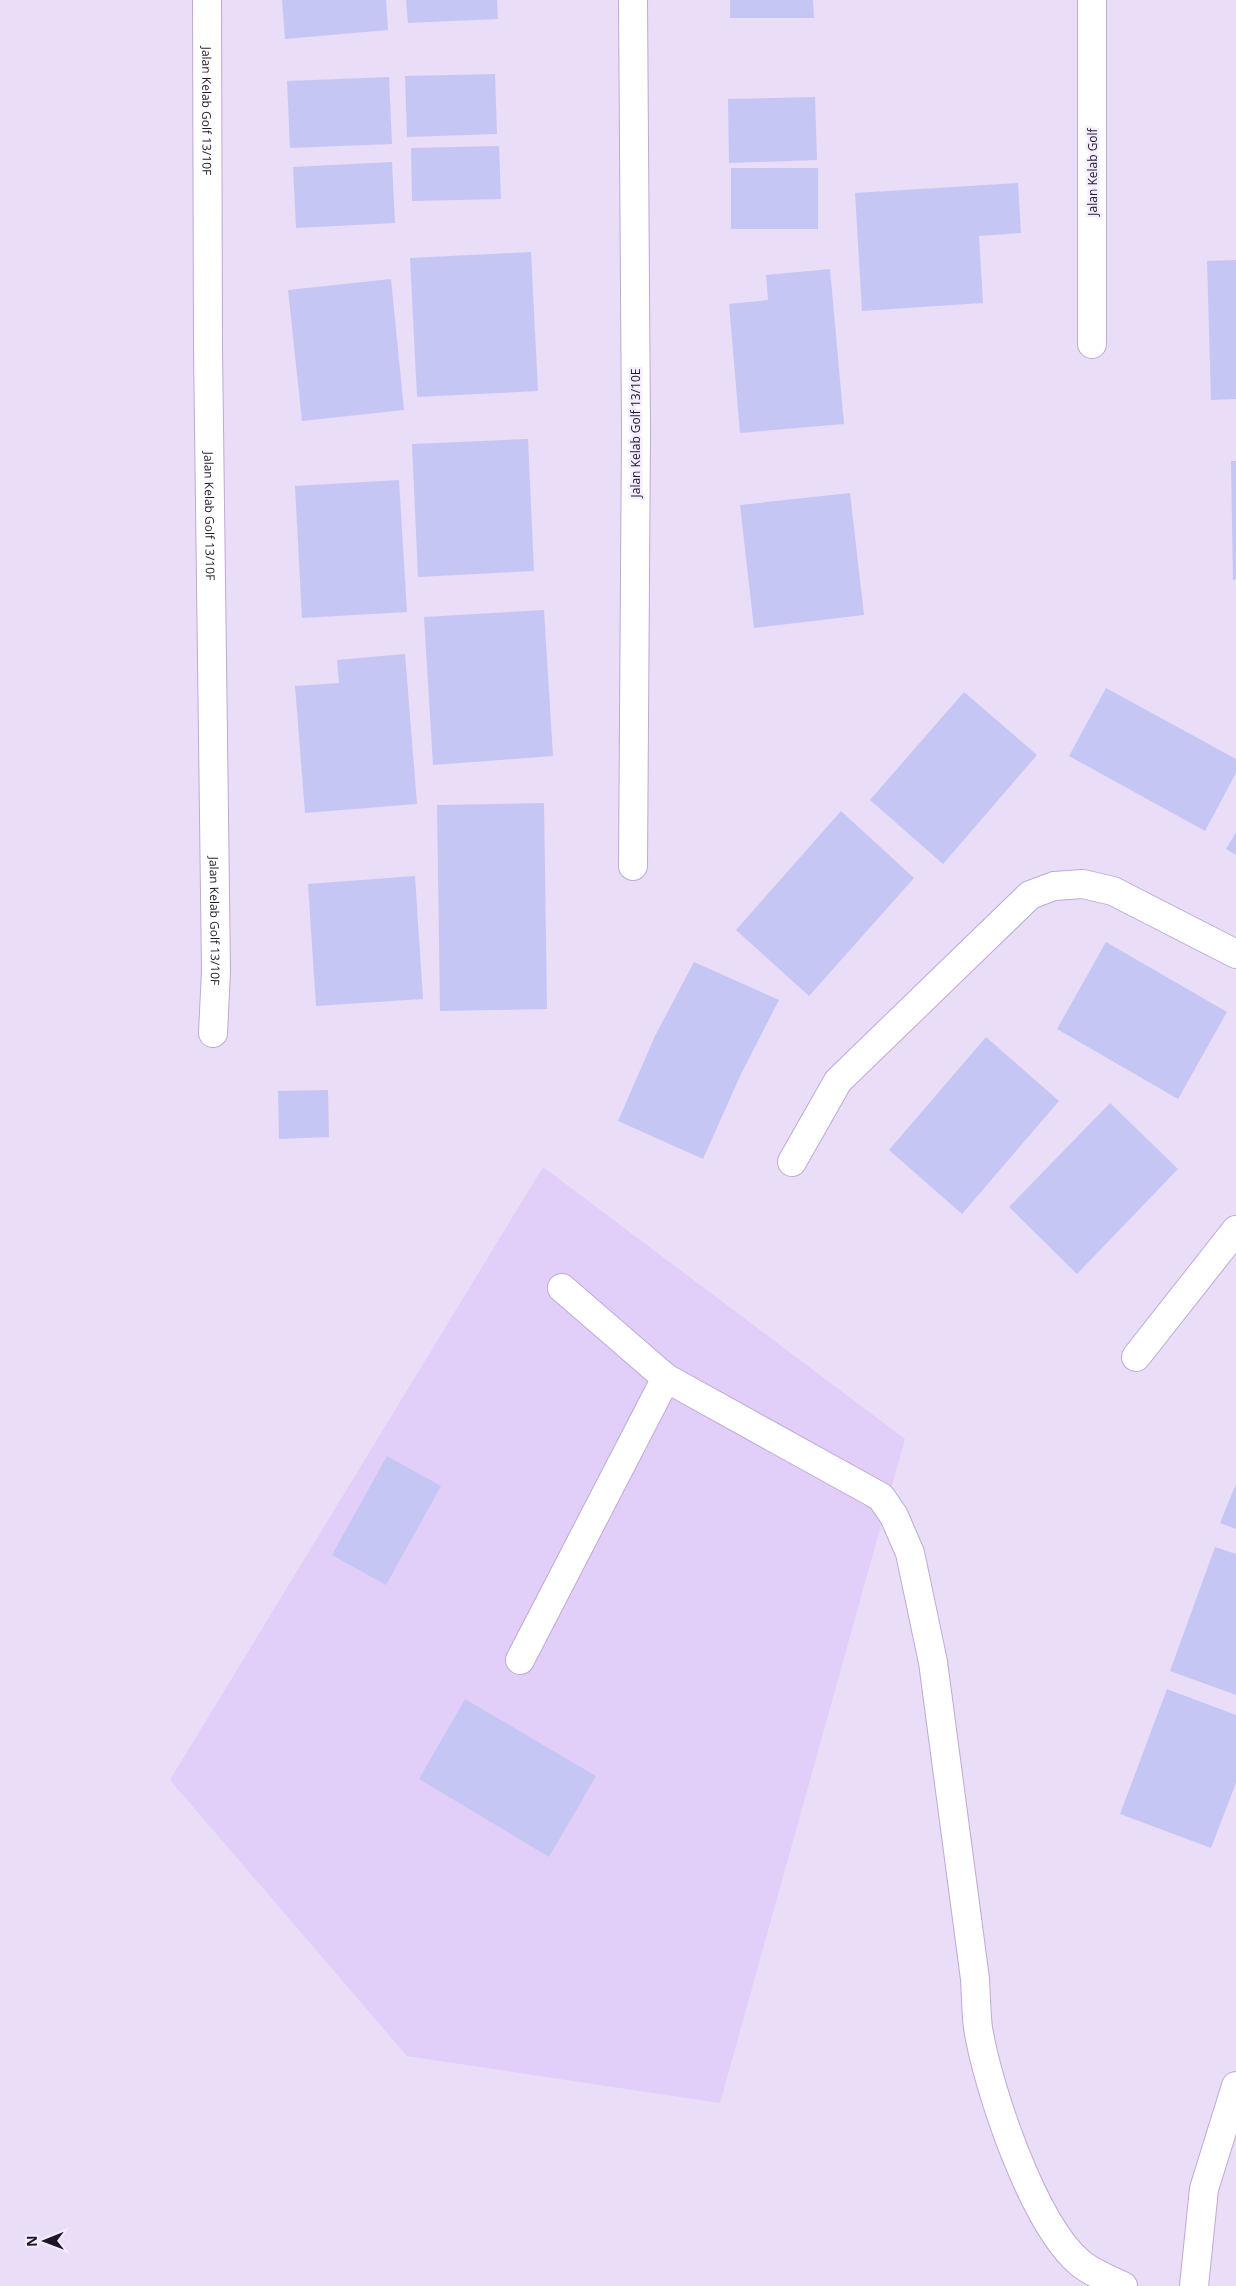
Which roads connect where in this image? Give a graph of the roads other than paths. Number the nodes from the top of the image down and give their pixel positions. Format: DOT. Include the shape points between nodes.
graph roads {
  1 [pos="206,0"];
  2 [pos="633,0"];
  3 [pos="1092,0"];
  4 [pos="1092,344"];
  5 [pos="633,866"];
  6 [pos="1236,954"];
  7 [pos="213,1033"];
  8 [pos="792,1162"];
  9 [pos="1236,1230"];
  10 [pos="562,1288"];
  11 [pos="1136,1357"];
  12 [pos="666,1378"];
  13 [pos="520,1660"];
  14 [pos="1236,2086"];
  15 [pos="1123,2286"];
  16 [pos="1194,2286"];
  1 -- 7 [label="street, Jalan Kelab Golf 13/10F" via="216,971"];
  2 -- 5 [label="street, Jalan Kelab Golf 13/10E" via="636,422"];
  3 -- 4 [label="street, Jalan Kelab Golf"];
  6 -- 8 [label="street" via="1112,891 1083,884 1054,886 1030,895 838,1081"];
  9 -- 11 [label="street"];
  10 -- 12 [label="street"];
  12 -- 13 [label="street"];
  12 -- 15 [label="street" via="881,1497 894,1516 910,1553 934,1662 975,1979 978,2028 994,2098 1030,2188 1054,2231 1080,2263"];
  14 -- 16 [label="street" via="1204,2189"];
}
